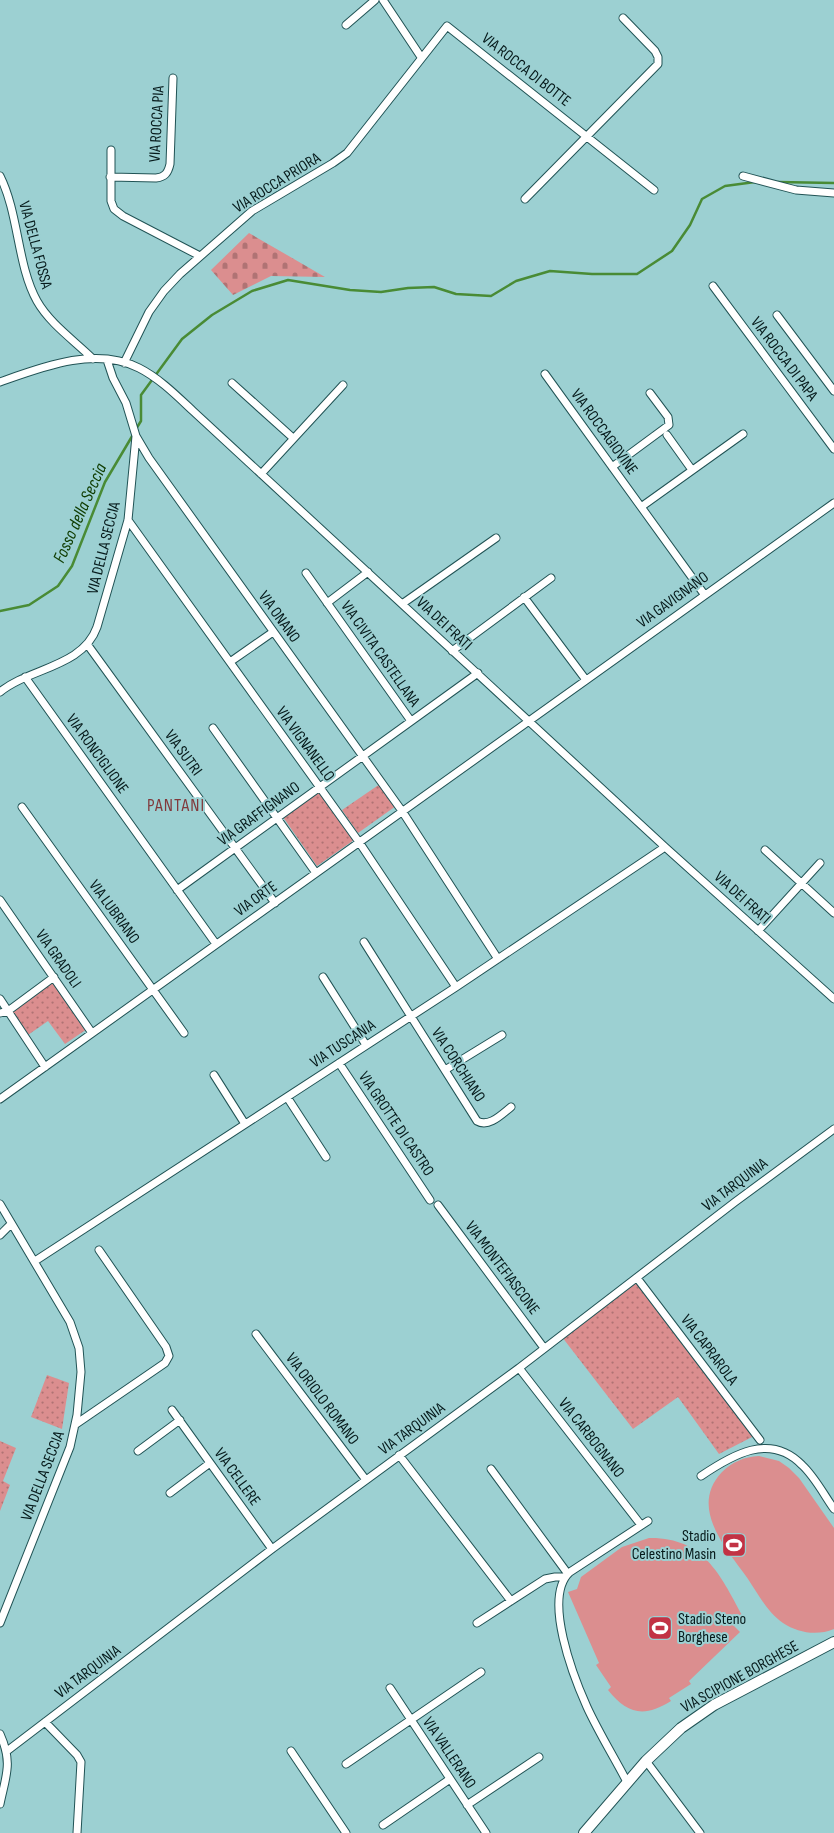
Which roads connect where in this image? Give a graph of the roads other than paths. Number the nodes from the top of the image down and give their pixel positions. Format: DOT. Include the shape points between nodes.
graph roads {
  1 [pos="375,0"];
  2 [pos="383,0"];
  3 [pos="623,18"];
  4 [pos="346,25"];
  5 [pos="447,26"];
  6 [pos="421,58"];
  7 [pos="173,78"];
  8 [pos="588,136"];
  9 [pos="111,150"];
  10 [pos="0,176"];
  11 [pos="743,176"];
  12 [pos="110,178"];
  13 [pos="654,190"];
  14 [pos="834,193"];
  15 [pos="525,199"];
  16 [pos="200,256"];
  17 [pos="713,286"];
  18 [pos="777,314"];
  19 [pos="93,359"];
  20 [pos="107,360"];
  21 [pos="124,363"];
  22 [pos="545,374"];
  23 [pos="0,382"];
  24 [pos="232,383"];
  25 [pos="343,384"];
  26 [pos="834,391"];
  27 [pos="650,392"];
  28 [pos="743,434"];
  29 [pos="667,435"];
  30 [pos="136,436"];
  31 [pos="293,438"];
  32 [pos="834,449"];
  33 [pos="612,467"];
  34 [pos="692,470"];
  35 [pos="261,474"];
  36 [pos="834,503"];
  37 [pos="641,507"];
  38 [pos="128,520"];
  39 [pos="496,538"];
  40 [pos="368,572"];
  41 [pos="306,573"];
  42 [pos="551,578"];
  43 [pos="704,594"];
  44 [pos="524,598"];
  45 [pos="327,602"];
  46 [pos="402,604"];
  47 [pos="273,632"];
  48 [pos="87,644"];
  49 [pos="452,651"];
  50 [pos="230,662"];
  51 [pos="478,673"];
  52 [pos="25,677"];
  53 [pos="586,680"];
  54 [pos="0,692"];
  55 [pos="411,721"];
  56 [pos="529,721"];
  57 [pos="213,728"];
  58 [pos="363,756"];
  59 [pos="320,787"];
  60 [pos="22,807"];
  61 [pos="402,811"];
  62 [pos="277,818"];
  63 [pos="359,842"];
  64 [pos="665,847"];
  65 [pos="235,848"];
  66 [pos="765,850"];
  67 [pos="820,863"];
  68 [pos="316,873"];
  69 [pos="801,883"];
  70 [pos="177,890"];
  71 [pos="0,900"];
  72 [pos="275,903"];
  73 [pos="834,913"];
  74 [pos="758,931"];
  75 [pos="364,942"];
  76 [pos="216,944"];
  77 [pos="498,959"];
  78 [pos="54,977"];
  79 [pos="323,977"];
  80 [pos="456,987"];
  81 [pos="153,990"];
  82 [pos="833,997"];
  83 [pos="0,999"];
  84 [pos="4,1012"];
  85 [pos="410,1016"];
  86 [pos="92,1033"];
  87 [pos="184,1033"];
  88 [pos="502,1034"];
  89 [pos="366,1045"];
  90 [pos="339,1063"];
  91 [pos="45,1067"];
  92 [pos="445,1070"];
  93 [pos="214,1075"];
  94 [pos="287,1097"];
  95 [pos="0,1099"];
  96 [pos="511,1107"];
  97 [pos="245,1124"];
  98 [pos="834,1129"];
  99 [pos="326,1157"];
  100 [pos="430,1200"];
  101 [pos="0,1204"];
  102 [pos="438,1205"];
  103 [pos="11,1224"];
  104 [pos="0,1235"];
  105 [pos="99,1250"];
  106 [pos="35,1261"];
  107 [pos="637,1278"];
  108 [pos="256,1334"];
  109 [pos="544,1348"];
  110 [pos="519,1368"];
  111 [pos="172,1410"];
  112 [pos="180,1420"];
  113 [pos="76,1424"];
  114 [pos="760,1440"];
  115 [pos="138,1452"];
  116 [pos="399,1455"];
  117 [pos="210,1463"];
  118 [pos="491,1469"];
  119 [pos="701,1476"];
  120 [pos="366,1480"];
  121 [pos="170,1493"];
  122 [pos="834,1509"];
  123 [pos="272,1549"];
  124 [pos="567,1575"];
  125 [pos="511,1601"];
  126 [pos="478,1622"];
  127 [pos="0,1623"];
  128 [pos="834,1642"];
  129 [pos="481,1672"];
  130 [pos="390,1688"];
  131 [pos="411,1720"];
  132 [pos="45,1722"];
  133 [pos="0,1734"];
  134 [pos="7,1751"];
  135 [pos="291,1751"];
  136 [pos="539,1757"];
  137 [pos="646,1761"];
  138 [pos="346,1764"];
  139 [pos="450,1779"];
  140 [pos="627,1782"];
  141 [pos="0,1804"];
  142 [pos="467,1805"];
  143 [pos="383,1825"];
  144 [pos="77,1833"];
  145 [pos="346,1833"];
  146 [pos="486,1833"];
  147 [pos="584,1833"];
  148 [pos="700,1833"];
  1 -- 4 [label="street"];
  2 -- 6 [label="street"];
  3 -- 8 [label="street" via="655,51 658,62"];
  5 -- 6 [label="street, VIA ROCCA PRIORA"];
  5 -- 8 [label="street, VIA ROCCA DI BOTTE"];
  6 -- 16 [label="street, VIA ROCCA PRIORA" via="347,153 252,212"];
  7 -- 12 [label="street, VIA ROCCA PIA" via="168,172 156,178"];
  8 -- 13 [label="street, VIA ROCCA DI BOTTE"];
  8 -- 15 [label="street"];
  9 -- 12 [label="street"];
  10 -- 19 [label="street, VIA DELLA FOSSA" via="36,299 51,319"];
  11 -- 14 [label="street" via="804,191"];
  12 -- 16 [label="street" via="112,206 117,212"];
  16 -- 21 [label="street, VIA ROCCA PRIORA" via="154,303"];
  17 -- 32 [label="street, VIA ROCCA DI PAPA"];
  18 -- 26 [label="street"];
  19 -- 20 [label="street, VIA DEI FRATI"];
  19 -- 23 [label="street, VIA DEI FRATI" via="54,365"];
  20 -- 21 [label="street, VIA DEI FRATI"];
  20 -- 30 [label="street, VIA DELLA SECCIA"];
  21 -- 35 [label="street, VIA DEI FRATI" via="150,374"];
  22 -- 33 [label="street, VIA ROCCAGIOVINE"];
  24 -- 31 [label="street"];
  25 -- 31 [label="street"];
  27 -- 33 [label="street" via="669,418 669,425"];
  28 -- 34 [label="street"];
  29 -- 34 [label="street"];
  30 -- 38 [label="street, VIA DELLA SECCIA"];
  30 -- 47 [label="street, VIA ONANO"];
  31 -- 35 [label="street"];
  33 -- 37 [label="street, VIA ROCCAGIOVINE"];
  34 -- 37 [label="street"];
  35 -- 40 [label="street, VIA DEI FRATI"];
  36 -- 43 [label="street, VIA GAVIGNANO"];
  37 -- 43 [label="street, VIA ROCCAGIOVINE"];
  38 -- 48 [label="street, VIA DELLA SECCIA" via="97,627"];
  38 -- 50 [label="street, VIA VIGNANELLO"];
  39 -- 46 [label="street"];
  40 -- 45 [label="street, VIA CIVITA CASTELLANA"];
  40 -- 46 [label="street, VIA DEI FRATI"];
  41 -- 45 [label="street, VIA CIVITA CASTELLANA"];
  42 -- 44 [label="street"];
  43 -- 53 [label="street, VIA GAVIGNANO"];
  44 -- 49 [label="street"];
  44 -- 53 [label="street"];
  45 -- 55 [label="street, VIA CIVITA CASTELLANA"];
  46 -- 49 [label="street, VIA DEI FRATI"];
  47 -- 50 [label="street"];
  47 -- 58 [label="street, VIA ONANO"];
  48 -- 52 [label="street, VIA DELLA SECCIA" via="67,659"];
  48 -- 65 [label="street, VIA SUTRI"];
  49 -- 51 [label="street, VIA DEI FRATI"];
  50 -- 59 [label="street, VIA VIGNANELLO"];
  51 -- 55 [label="street, VIA GRAFFIGNANO"];
  51 -- 56 [label="street, VIA DEI FRATI"];
  52 -- 54 [label="street, VIA DELLA SECCIA"];
  52 -- 70 [label="street, VIA RONCIGLIONE"];
  53 -- 56 [label="street, VIA GAVIGNANO"];
  55 -- 58 [label="street, VIA GRAFFIGNANO"];
  56 -- 61 [label="street, VIA ORTE"];
  56 -- 64 [label="street, VIA DEI FRATI"];
  57 -- 62 [label="street"];
  58 -- 59 [label="street, VIA GRAFFIGNANO"];
  58 -- 61 [label="street, VIA ONANO"];
  59 -- 62 [label="street, VIA GRAFFIGNANO"];
  59 -- 63 [label="street, VIA VIGNANELLO"];
  60 -- 81 [label="street, VIA LUBRIANO"];
  61 -- 63 [label="street, VIA ORTE"];
  61 -- 77 [label="street, VIA ONANO"];
  62 -- 65 [label="street, VIA GRAFFIGNANO"];
  62 -- 68 [label="street"];
  63 -- 68 [label="street, VIA ORTE"];
  63 -- 80 [label="street, VIA VIGNANELLO"];
  64 -- 74 [label="street, VIA DEI FRATI"];
  64 -- 77 [label="street, VIA TUSCANIA"];
  65 -- 70 [label="street, VIA GRAFFIGNANO"];
  65 -- 72 [label="street, VIA SUTRI"];
  66 -- 69 [label="street"];
  67 -- 69 [label="street"];
  68 -- 72 [label="street, VIA ORTE"];
  69 -- 73 [label="street"];
  69 -- 74 [label="street"];
  70 -- 76 [label="street, VIA RONCIGLIONE"];
  71 -- 78 [label="street, VIA GRADOLI"];
  72 -- 76 [label="street, VIA ORTE"];
  74 -- 82 [label="street, VIA DEI FRATI"];
  75 -- 85 [label="street, VIA CORCHIANO"];
  76 -- 81 [label="street, VIA ORTE"];
  77 -- 80 [label="street, VIA TUSCANIA"];
  78 -- 84 [label="street"];
  78 -- 86 [label="street, VIA GRADOLI"];
  79 -- 89 [label="street"];
  80 -- 85 [label="street, VIA TUSCANIA"];
  81 -- 86 [label="street, VIA ORTE"];
  81 -- 87 [label="street, VIA LUBRIANO"];
  83 -- 84 [label="street"];
  84 -- 91 [label="street"];
  85 -- 89 [label="street, VIA TUSCANIA"];
  85 -- 92 [label="street, VIA CORCHIANO"];
  86 -- 91 [label="street, VIA ORTE"];
  88 -- 92 [label="street"];
  89 -- 90 [label="street, VIA TUSCANIA"];
  90 -- 94 [label="street, VIA TUSCANIA"];
  90 -- 100 [label="street, VIA GROTTE DI CASTRO"];
  91 -- 95 [label="street, VIA ORTE"];
  92 -- 96 [label="street, VIA CORCHIANO" via="478,1122 489,1122"];
  93 -- 97 [label="street"];
  94 -- 97 [label="street, VIA TUSCANIA"];
  94 -- 99 [label="street"];
  97 -- 106 [label="street, VIA TUSCANIA"];
  98 -- 107 [label="street, VIA TARQUINIA"];
  101 -- 103 [label="street, VIA DELLA SECCIA"];
  102 -- 109 [label="street, VIA MONTEFIASCONE"];
  103 -- 104 [label="street"];
  103 -- 106 [label="street, VIA DELLA SECCIA"];
  105 -- 113 [label="street" via="169,1356 165,1363"];
  106 -- 113 [label="street, VIA DELLA SECCIA" via="77,1338 81,1377"];
  107 -- 109 [label="street, VIA TARQUINIA"];
  107 -- 114 [label="street, VIA CAPRAROLA"];
  108 -- 120 [label="street, VIA ORIOLO ROMANO"];
  109 -- 110 [label="street, VIA TARQUINIA"];
  110 -- 116 [label="street, VIA TARQUINIA"];
  110 -- 124 [label="street, VIA CARBOGNANO" via="644,1523"];
  111 -- 112 [label="street, VIA CELLERE"];
  112 -- 115 [label="street"];
  112 -- 117 [label="street, VIA CELLERE"];
  113 -- 127 [label="street, VIA DELLA SECCIA" via="63,1466"];
  116 -- 120 [label="street, VIA TARQUINIA"];
  116 -- 125 [label="street"];
  117 -- 121 [label="street"];
  117 -- 123 [label="street, VIA CELLERE"];
  118 -- 124 [label="street"];
  119 -- 122 [label="street" via="742,1452 764,1448 777,1450 803,1465"];
  120 -- 123 [label="street, VIA TARQUINIA"];
  123 -- 132 [label="street, VIA TARQUINIA"];
  124 -- 125 [label="street" via="545,1579"];
  124 -- 140 [label="street" via="560,1592 560,1611 570,1662 588,1708"];
  125 -- 126 [label="street"];
  128 -- 137 [label="main road, VIA SCIPIONE BORGHESE" via="708,1709 681,1728"];
  129 -- 131 [label="street"];
  130 -- 131 [label="street, VIA VALLERANO"];
  131 -- 138 [label="street"];
  131 -- 139 [label="street, VIA VALLERANO"];
  132 -- 134 [label="street, VIA TARQUINIA"];
  132 -- 144 [label="street" via="81,1762"];
  133 -- 134 [label="street"];
  134 -- 141 [label="street" via="8,1769"];
  135 -- 145 [label="street"];
  136 -- 142 [label="street"];
  137 -- 140 [label="main road, VIA SCIPIONE BORGHESE"];
  137 -- 148 [label="street"];
  139 -- 142 [label="street, VIA VALLERANO"];
  139 -- 143 [label="street"];
  140 -- 147 [label="main road, VIA SCIPIONE BORGHESE"];
  142 -- 146 [label="street, VIA VALLERANO"];
}
